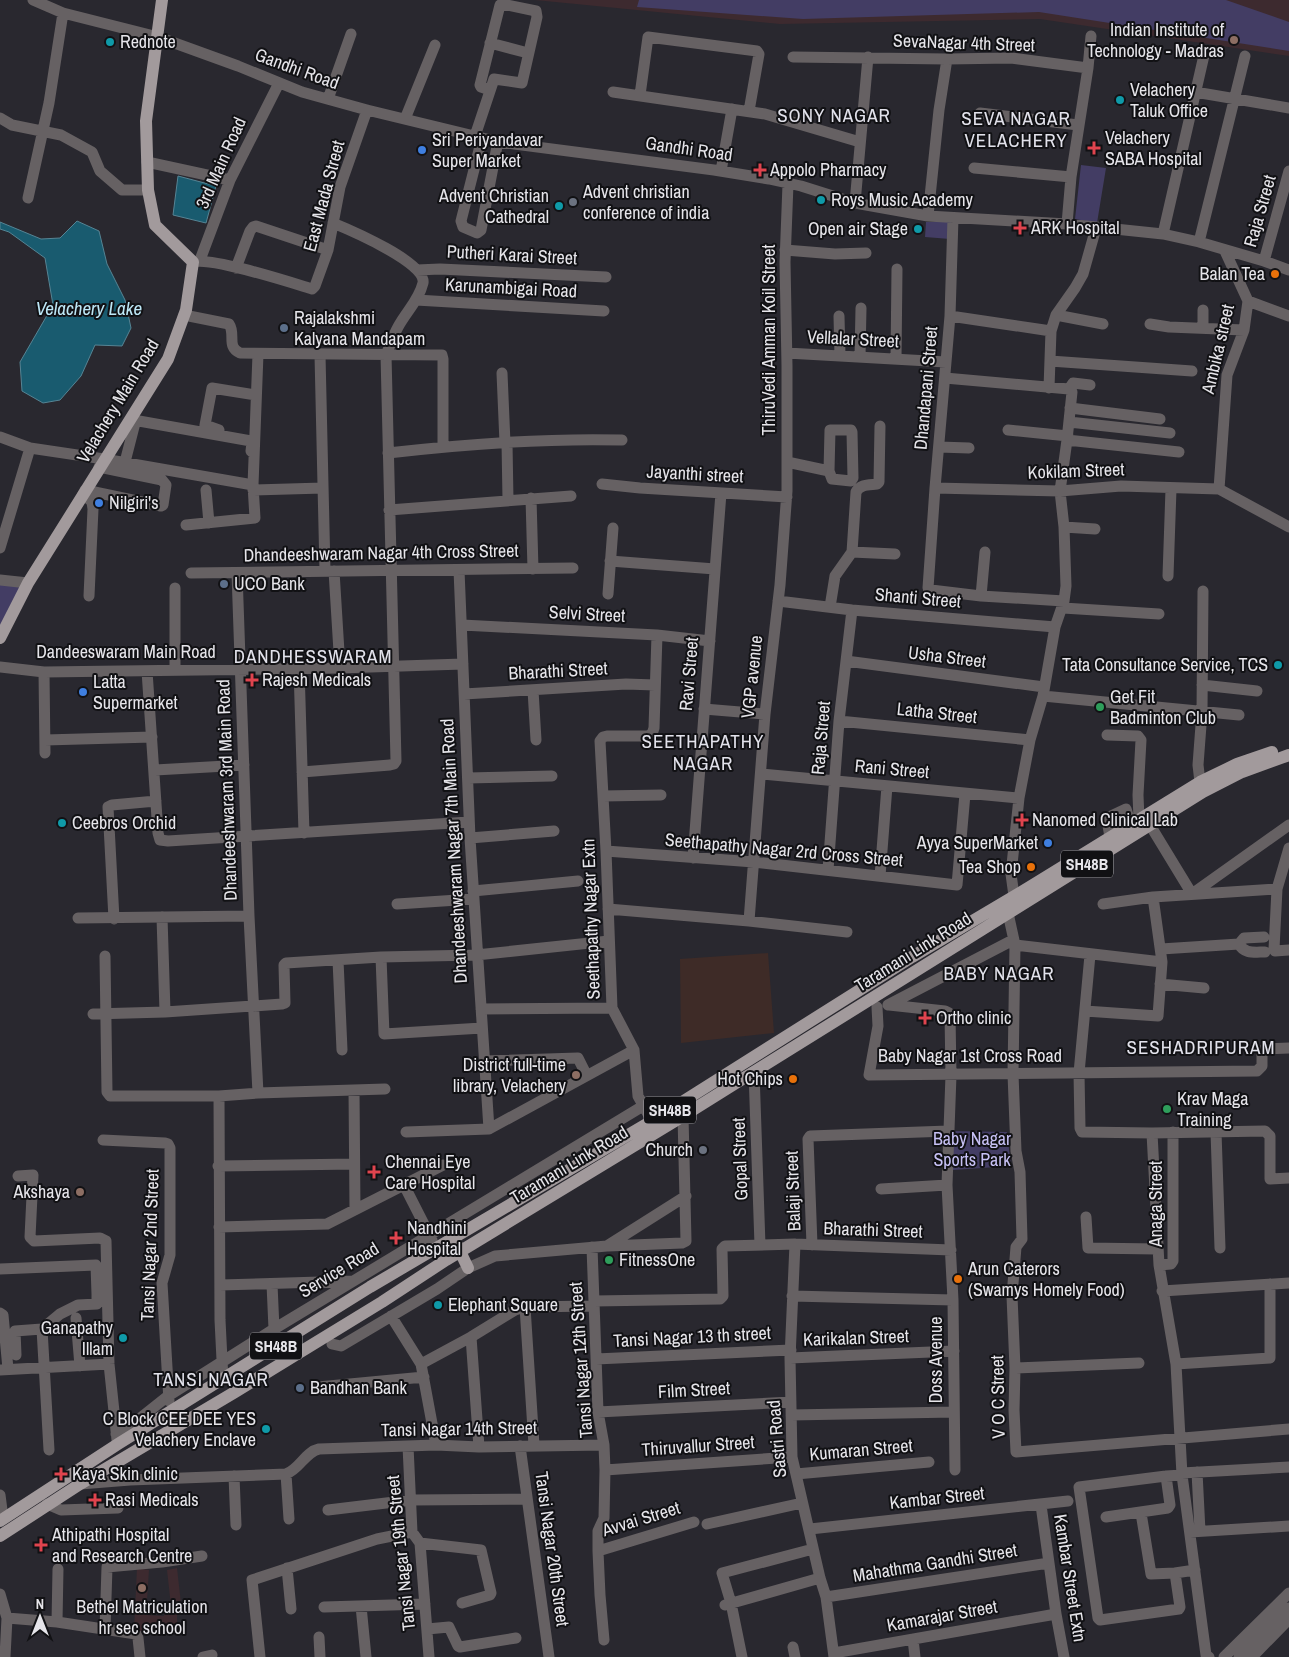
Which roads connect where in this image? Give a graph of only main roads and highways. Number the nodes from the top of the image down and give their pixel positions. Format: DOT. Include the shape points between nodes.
graph roads {
  1 [pos="162,0"];
  2 [pos="0,638"];
  3 [pos="1289,746"];
  4 [pos="1289,754"];
  5 [pos="1203,786"];
  6 [pos="1140,823"];
  7 [pos="884,975"];
  8 [pos="892,987"];
  9 [pos="453,1238"];
  10 [pos="460,1252"];
  11 [pos="468,1268"];
  12 [pos="429,1271"];
  13 [pos="396,1276"];
  14 [pos="1,1517"];
  15 [pos="0,1536"];
  1 -- 2 [label="main road, Velachery Main Road" via="146,121 148,190 154,225 196,261 184,315 168,359 28,583"];
  3 -- 5 [label="main road, Taramani Link Road / SH48B" via="1237,764"];
  4 -- 5 [label="main road, Taramani Link Road / SH48B"];
  5 -- 6 [label="main road, Taramani Link Road / SH48B"];
  6 -- 7 [label="main road, Taramani Link Road / SH48B" via="1110,837"];
  6 -- 8 [label="main road, Taramani Link Road / SH48B"];
  7 -- 8 [label="main road"];
  7 -- 9 [label="main road, Taramani Link Road / SH48B" via="652,1121"];
  8 -- 10 [label="main road, Taramani Link Road / SH48B" via="873,1003"];
  9 -- 10 [label="main road"];
  9 -- 13 [label="main road, Taramani Link Road / SH48B"];
  10 -- 11 [label="main road"];
  10 -- 12 [label="main road, Taramani Link Road / SH48B"];
  12 -- 13 [label="main road" via="414,1270"];
  12 -- 15 [label="main road, Taramani Link Road / SH48B" via="47,1504"];
  13 -- 14 [label="main road"];
  13 -- 14 [label="main road, Taramani Link Road / SH48B" via="170,1412 117,1439"];
}
